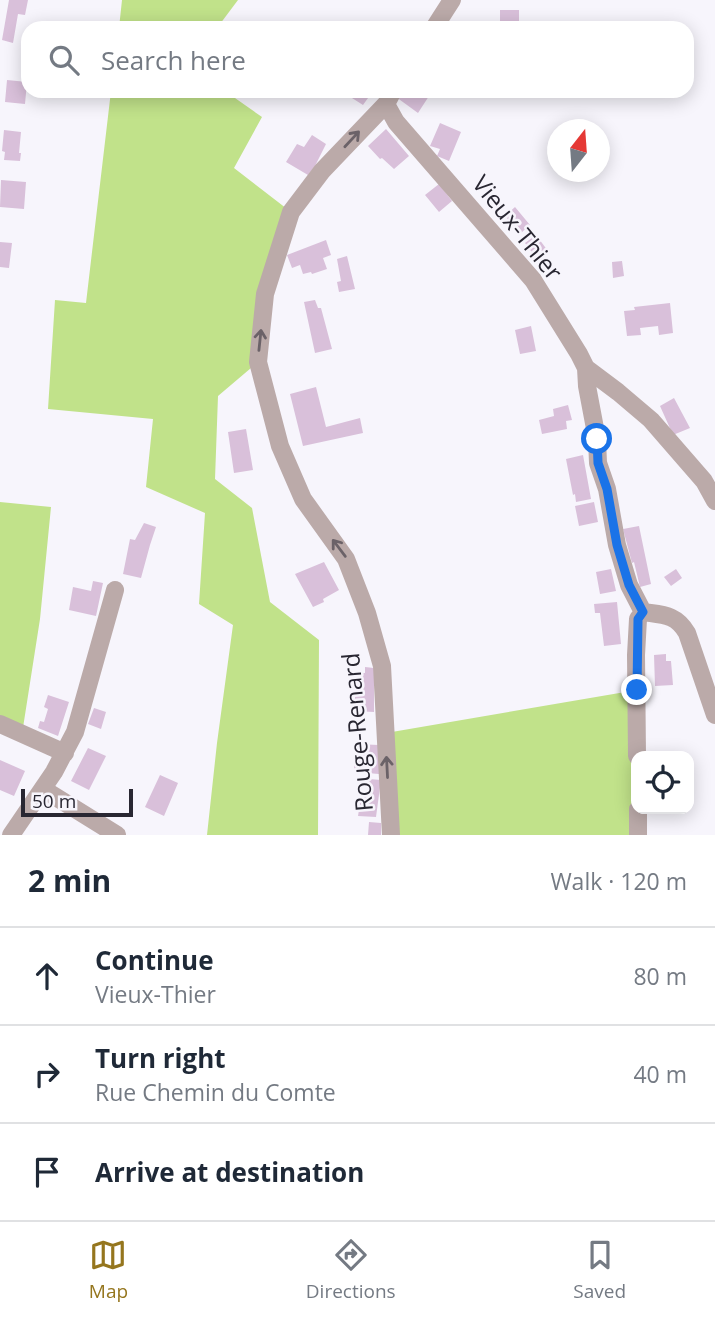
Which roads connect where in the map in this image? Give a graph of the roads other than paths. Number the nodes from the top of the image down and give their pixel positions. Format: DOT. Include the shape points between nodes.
graph roads {
  1 [pos="452,0"];
  2 [pos="438,21"];
  3 [pos="388,98"];
  4 [pos="389,98"];
  5 [pos="586,368"];
  6 [pos="715,501"];
  7 [pos="114,590"];
  8 [pos="643,612"];
  9 [pos="715,715"];
  10 [pos="0,724"];
  11 [pos="637,751"];
  12 [pos="65,753"];
  13 [pos="43,789"];
  14 [pos="638,814"];
  15 [pos="10,835"];
  16 [pos="117,835"];
  17 [pos="391,835"];
  18 [pos="638,835"];
  1 -- 2 [label="street"];
  17 -- 3 [label="street, Rouge-Renard, one-way" via="382,666 346,559 303,499 280,446 258,362 265,294 290,212"];
  4 -- 5 [label="street, Vieux-Thier" via="396,122 533,280"];
  5 -- 6 [label="street" via="651,420 704,481"];
  5 -- 8 [label="street, Vieux-Thier" via="598,463 617,545"];
  7 -- 12 [label="street" via="75,732"];
  8 -- 9 [label="street" via="681,623"];
  8 -- 11 [label="street" via="638,619 636,655"];
  10 -- 12 [label="street"];
  12 -- 13 [label="street"];
  13 -- 15 [label="street"];
  13 -- 16 [label="street"];
  14 -- 18 [label="street"];
}
